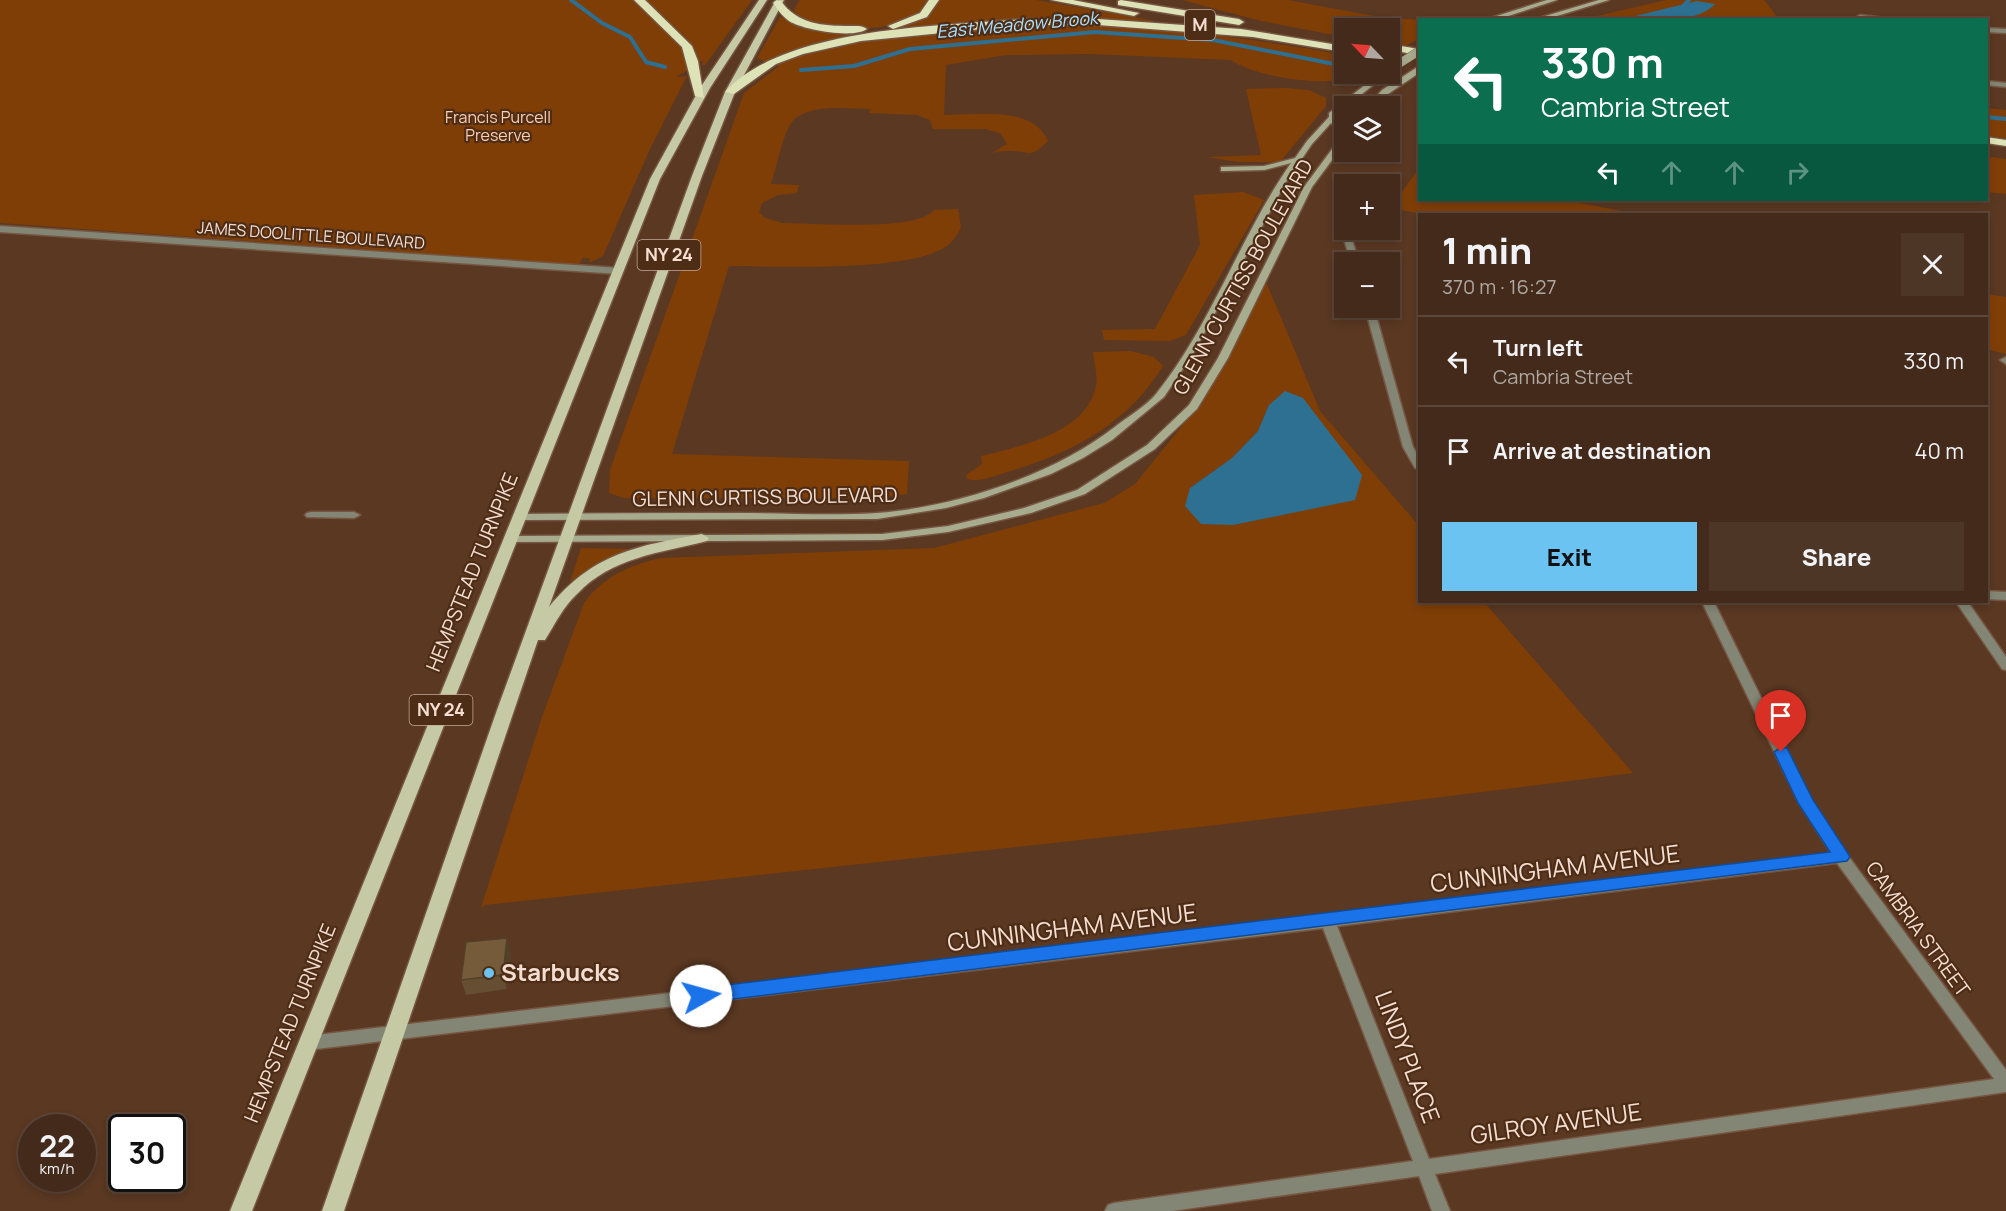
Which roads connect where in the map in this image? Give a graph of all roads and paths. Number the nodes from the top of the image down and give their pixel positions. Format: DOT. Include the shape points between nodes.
graph roads {
  1 [pos="639,0"];
  2 [pos="764,0"];
  3 [pos="934,0"];
  4 [pos="1056,0"];
  5 [pos="1104,0"];
  6 [pos="1175,0"];
  7 [pos="1554,0"];
  8 [pos="1606,0"];
  9 [pos="779,2"];
  10 [pos="1494,18"];
  11 [pos="1542,18"];
  12 [pos="1257,30"];
  13 [pos="1988,30"];
  14 [pos="2006,31"];
  15 [pos="1334,39"];
  16 [pos="1334,47"];
  17 [pos="1400,49"];
  18 [pos="1418,52"];
  19 [pos="1418,53"];
  20 [pos="1400,59"];
  21 [pos="1418,62"];
  22 [pos="1400,63"];
  23 [pos="1418,71"];
  24 [pos="1988,83"];
  25 [pos="1368,84"];
  26 [pos="2006,85"];
  27 [pos="730,92"];
  28 [pos="700,96"];
  29 [pos="1381,96"];
  30 [pos="1332,115"];
  31 [pos="1334,121"];
  32 [pos="1988,140"];
  33 [pos="2006,143"];
  34 [pos="1988,150"];
  35 [pos="2006,152"];
  36 [pos="1334,153"];
  37 [pos="1295,160"];
  38 [pos="1224,169"];
  39 [pos="0,229"];
  40 [pos="620,271"];
  41 [pos="1372,318"];
  42 [pos="1418,464"];
  43 [pos="922,510"];
  44 [pos="311,514"];
  45 [pos="354,515"];
  46 [pos="521,517"];
  47 [pos="574,518"];
  48 [pos="930,531"];
  49 [pos="512,538"];
  50 [pos="567,538"];
  51 [pos="702,538"];
  52 [pos="1988,595"];
  53 [pos="2006,596"];
  54 [pos="1708,603"];
  55 [pos="1963,603"];
  56 [pos="2006,666"];
  57 [pos="514,684"];
  58 [pos="1841,857"];
  59 [pos="1328,921"];
  60 [pos="394,1032"];
  61 [pos="308,1043"];
  62 [pos="2006,1084"];
  63 [pos="1424,1167"];
  64 [pos="241,1211"];
  65 [pos="333,1211"];
  66 [pos="1114,1211"];
  67 [pos="1442,1211"];
  1 -- 28 [label="highway" via="687,46"];
  2 -- 28 [label="main road, HEMPSTEAD TURNPIKE / NY 24"];
  3 -- 9 [label="highway" via="929,11 909,21 861,30 806,23 788,15"];
  4 -- 12 [label="highway, M"];
  5 -- 12 [label="highway, M"];
  6 -- 12 [label="highway"];
  7 -- 10 [label="main road"];
  8 -- 11 [label="main road"];
  9 -- 27 [label="main road, NY 24"];
  12 -- 15 [label="highway, M"];
  12 -- 16 [label="highway, M"];
  12 -- 27 [label="highway" via="1098,21 1024,22 861,38 800,51 772,62"];
  13 -- 14 [label="street"];
  17 -- 18 [label="highway"];
  19 -- 22 [label="main road, bridge"];
  20 -- 21 [label="highway"];
  23 -- 29 [label="main road"];
  24 -- 26 [label="street"];
  25 -- 30 [label="main road, GLENN CURTISS BOULEVARD"];
  27 -- 47 [label="main road, NY 24"];
  28 -- 40 [label="main road, HEMPSTEAD TURNPIKE / NY 24" via="655,179"];
  30 -- 31 [label="main road"];
  30 -- 37 [label="main road, GLENN CURTISS BOULEVARD"];
  32 -- 33 [label="highway"];
  34 -- 35 [label="highway"];
  36 -- 48 [label="main road, GLENN CURTISS BOULEVARD" via="1308,188 1222,358 1193,406 1150,447 1081,492 1027,511"];
  37 -- 38 [label="main road" via="1264,168"];
  37 -- 43 [label="main road, GLENN CURTISS BOULEVARD" via="1269,199 1207,318 1159,396 1116,435 1032,478"];
  39 -- 40 [label="street, JAMES DOOLITTLE BOULEVARD"];
  40 -- 46 [label="main road, HEMPSTEAD TURNPIKE / NY 24"];
  41 -- 42 [label="street" via="1408,447"];
  43 -- 47 [label="main road, GLENN CURTISS BOULEVARD" via="877,516"];
  43 -- 48 [label="main road"];
  44 -- 45 [label="street"];
  46 -- 47 [label="main road, GLENN CURTISS BOULEVARD"];
  46 -- 49 [label="main road, HEMPSTEAD TURNPIKE / NY 24"];
  47 -- 50 [label="main road, NY 24"];
  48 -- 51 [label="main road, GLENN CURTISS BOULEVARD" via="882,537"];
  49 -- 50 [label="main road, GLENN CURTISS BOULEVARD"];
  49 -- 61 [label="main road, HEMPSTEAD TURNPIKE / NY 24"];
  50 -- 51 [label="main road, GLENN CURTISS BOULEVARD"];
  50 -- 57 [label="main road, NY 24"];
  51 -- 57 [label="main road" via="639,550 607,562 578,583 553,612"];
  52 -- 53 [label="street"];
  54 -- 58 [label="street, CAMBRIA STREET" via="1806,803"];
  55 -- 56 [label="street"];
  57 -- 60 [label="main road, NY 24"];
  58 -- 59 [label="street, CUNNINGHAM AVENUE"];
  58 -- 62 [label="street, CAMBRIA STREET"];
  59 -- 60 [label="street, CUNNINGHAM AVENUE"];
  59 -- 63 [label="street, LINDY PLACE"];
  60 -- 61 [label="street, CUNNINGHAM AVENUE"];
  60 -- 65 [label="main road, NY 24"];
  61 -- 64 [label="main road, HEMPSTEAD TURNPIKE / NY 24"];
  62 -- 63 [label="street, GILROY AVENUE"];
  63 -- 66 [label="street, GILROY AVENUE"];
  63 -- 67 [label="street, LINDY PLACE"];
}
